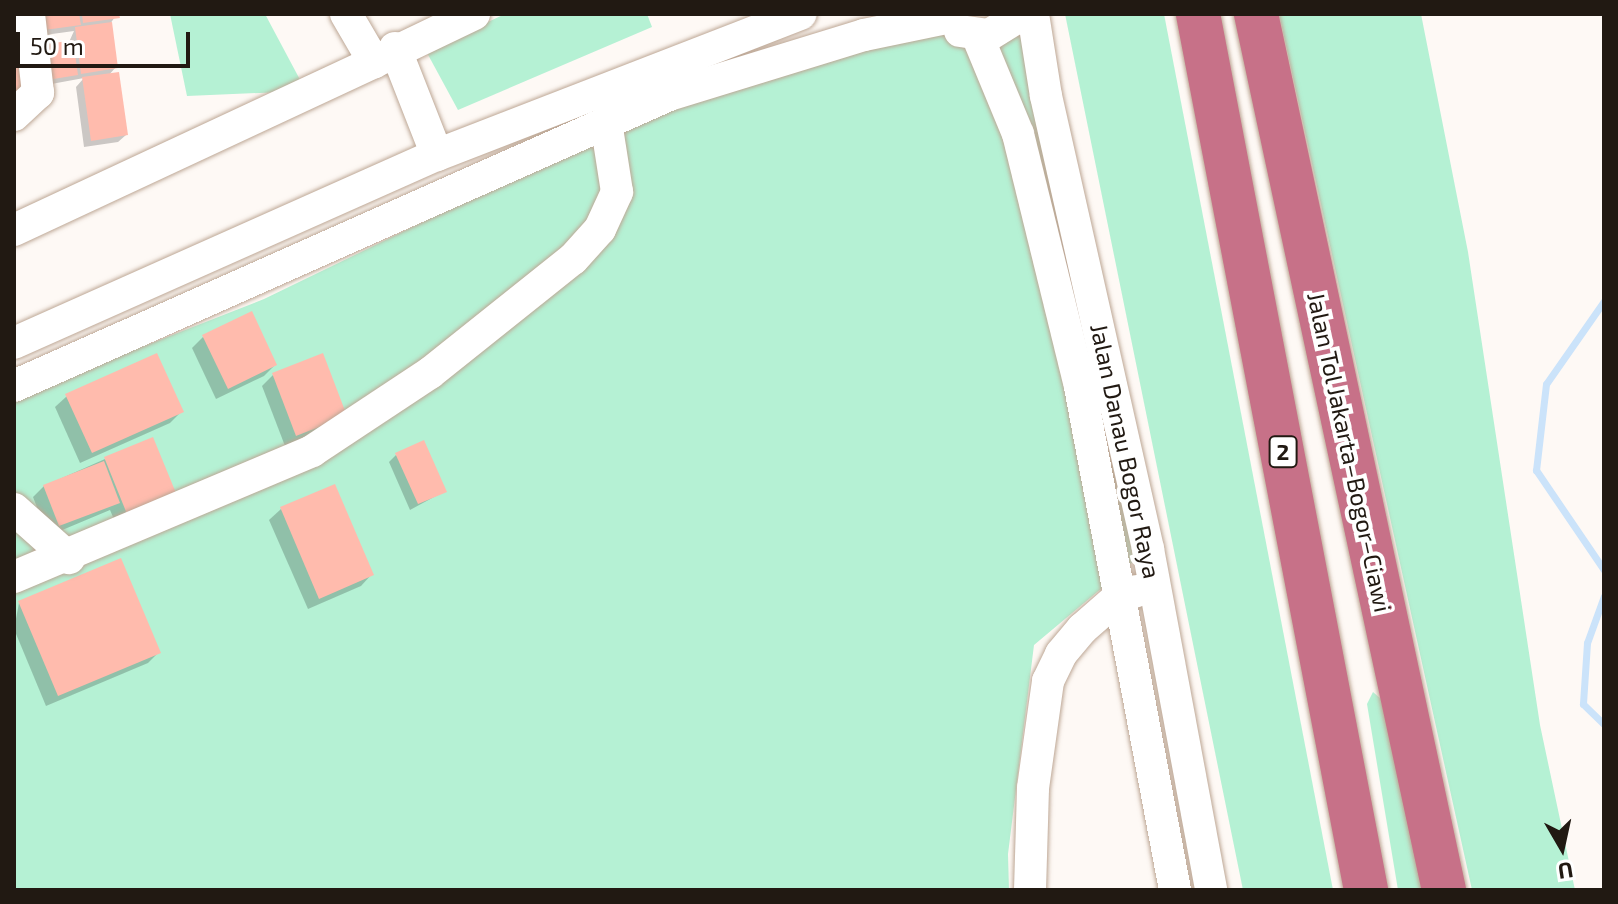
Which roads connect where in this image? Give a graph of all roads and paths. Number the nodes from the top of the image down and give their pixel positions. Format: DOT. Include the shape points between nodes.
graph roads {
  1 [pos="29,14"];
  2 [pos="346,14"];
  3 [pos="474,14"];
  4 [pos="801,14"];
  5 [pos="1022,14"];
  6 [pos="1033,14"];
  7 [pos="1198,14"];
  8 [pos="1256,14"];
  9 [pos="940,17"];
  10 [pos="977,35"];
  11 [pos="385,55"];
  12 [pos="14,115"];
  13 [pos="606,122"];
  14 [pos="437,155"];
  15 [pos="14,230"];
  16 [pos="14,343"];
  17 [pos="14,386"];
  18 [pos="17,518"];
  19 [pos="69,558"];
  20 [pos="14,577"];
  21 [pos="1155,586"];
  22 [pos="1121,595"];
  23 [pos="1030,890"];
  24 [pos="1175,890"];
  25 [pos="1211,890"];
  26 [pos="1366,890"];
  27 [pos="1444,890"];
  1 -- 12 [label="street" via="38,93"];
  2 -- 11 [label="street"];
  3 -- 11 [label="street"];
  4 -- 14 [label="street"];
  5 -- 10 [label="street" via="1000,31"];
  6 -- 21 [label="street, Jalan Danau Bogor Raya" via="1046,96"];
  7 -- 26 [label="highway, 2"];
  8 -- 27 [label="highway, Jalan Tol Jakarta–Bogor–Ciawi"];
  9 -- 10 [label="street"];
  9 -- 13 [label="street" via="714,81"];
  10 -- 22 [label="street, Jalan Danau Bogor Raya" via="1018,134 1080,387"];
  11 -- 14 [label="street"];
  11 -- 15 [label="street"];
  13 -- 17 [label="street"];
  13 -- 19 [label="street" via="617,192 600,229 573,259 417,382 312,451"];
  14 -- 16 [label="street"];
  18 -- 19 [label="street"];
  19 -- 20 [label="street"];
  21 -- 22 [label="street"];
  21 -- 25 [label="street, Jalan Danau Bogor Raya"];
  22 -- 23 [label="street" via="1068,646 1048,681 1034,774"];
  22 -- 24 [label="street, Jalan Danau Bogor Raya"];
}
